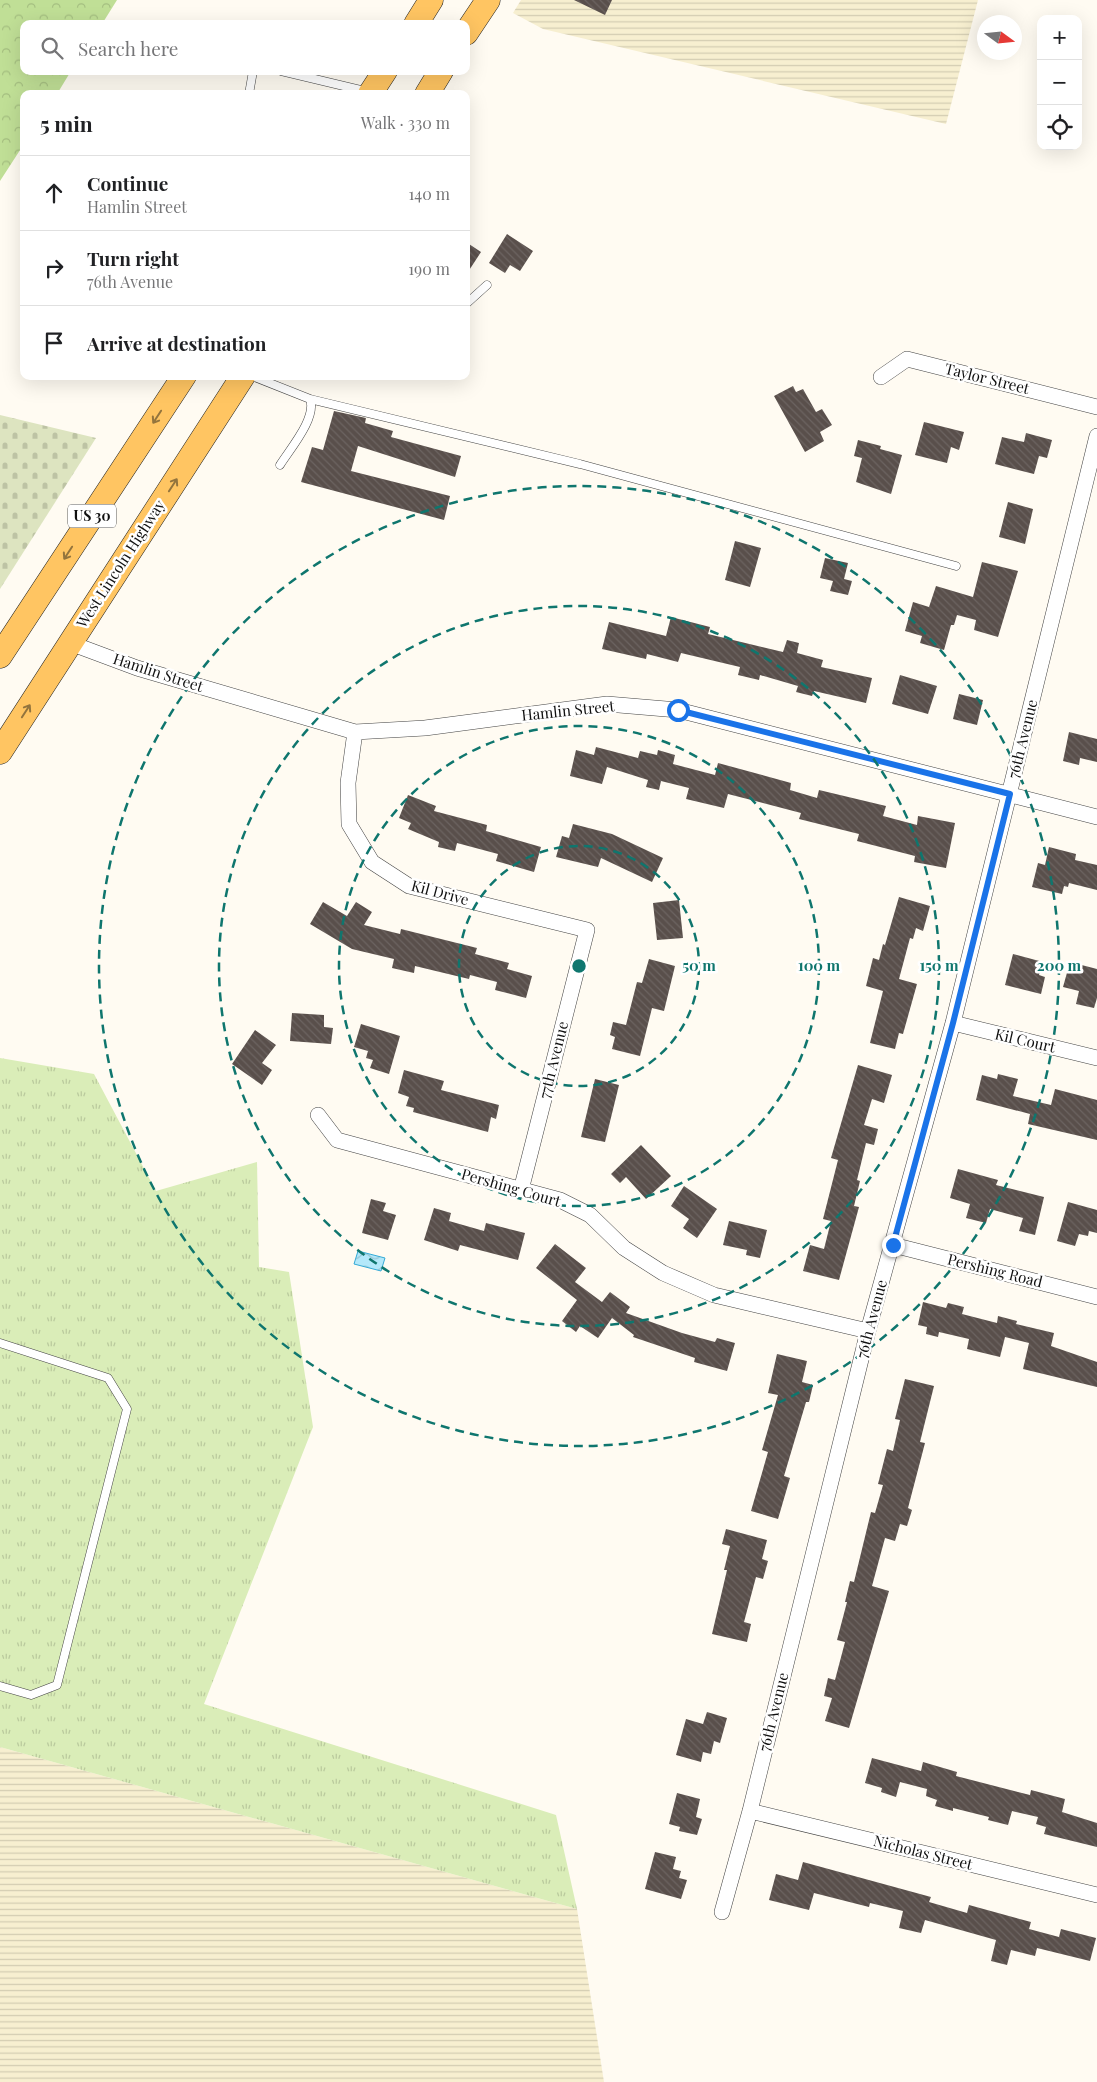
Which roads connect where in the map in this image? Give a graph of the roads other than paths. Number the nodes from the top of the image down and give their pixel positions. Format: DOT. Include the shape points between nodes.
graph roads {
  1 [pos="488,0"];
  2 [pos="470,27"];
  3 [pos="252,75"];
  4 [pos="297,75"];
  5 [pos="382,75"];
  6 [pos="439,75"];
  7 [pos="250,90"];
  8 [pos="359,90"];
  9 [pos="373,90"];
  10 [pos="429,90"];
  11 [pos="487,285"];
  12 [pos="470,300"];
  13 [pos="881,376"];
  14 [pos="181,380"];
  15 [pos="240,380"];
  16 [pos="262,380"];
  17 [pos="310,399"];
  18 [pos="1097,407"];
  19 [pos="1097,436"];
  20 [pos="280,466"];
  21 [pos="956,566"];
  22 [pos="70,643"];
  23 [pos="0,656"];
  24 [pos="355,732"];
  25 [pos="0,752"];
  26 [pos="1010,794"];
  27 [pos="1097,817"];
  28 [pos="588,930"];
  29 [pos="953,1023"];
  30 [pos="1097,1058"];
  31 [pos="318,1115"];
  32 [pos="521,1190"];
  33 [pos="893,1245"];
  34 [pos="1097,1297"];
  35 [pos="868,1331"];
  36 [pos="0,1344"];
  37 [pos="0,1686"];
  38 [pos="750,1811"];
  39 [pos="1097,1895"];
  40 [pos="722,1912"];
  1 -- 2 [label="main road"];
  3 -- 7 [label="lane"];
  4 -- 8 [label="lane"];
  5 -- 9 [label="main road"];
  6 -- 10 [label="main road"];
  11 -- 12 [label="lane"];
  13 -- 18 [label="street, Taylor Street" via="907,359"];
  14 -- 23 [label="main road, US 30, one-way"];
  22 -- 15 [label="main road, West Lincoln Highway, one-way"];
  16 -- 17 [label="lane"];
  17 -- 20 [label="lane" via="312,406 308,420"];
  17 -- 21 [label="lane" via="580,464"];
  19 -- 26 [label="street, 76th Avenue"];
  22 -- 24 [label="street, Hamlin Street" via="137,668"];
  25 -- 22 [label="main road, West Lincoln Highway, one-way"];
  24 -- 26 [label="street, Hamlin Street" via="425,728 607,704 678,710"];
  24 -- 28 [label="street, Kil Drive" via="348,783 349,824 372,862 409,886"];
  26 -- 27 [label="street, Hamlin Street"];
  26 -- 29 [label="street, 76th Avenue"];
  28 -- 32 [label="street, 77th Avenue"];
  29 -- 30 [label="street, Kil Court"];
  29 -- 33 [label="street, 76th Avenue"];
  31 -- 32 [label="street, Pershing Court" via="337,1140"];
  32 -- 35 [label="street, Pershing Court" via="560,1200 590,1215 624,1248 663,1273 714,1295"];
  33 -- 34 [label="street, Pershing Road"];
  33 -- 35 [label="street, 76th Avenue"];
  35 -- 38 [label="street, 76th Avenue"];
  36 -- 37 [label="lane" via="108,1378 127,1409 57,1685 31,1695"];
  38 -- 39 [label="street, Nicholas Street"];
  38 -- 40 [label="street, 76th Avenue"];
}
